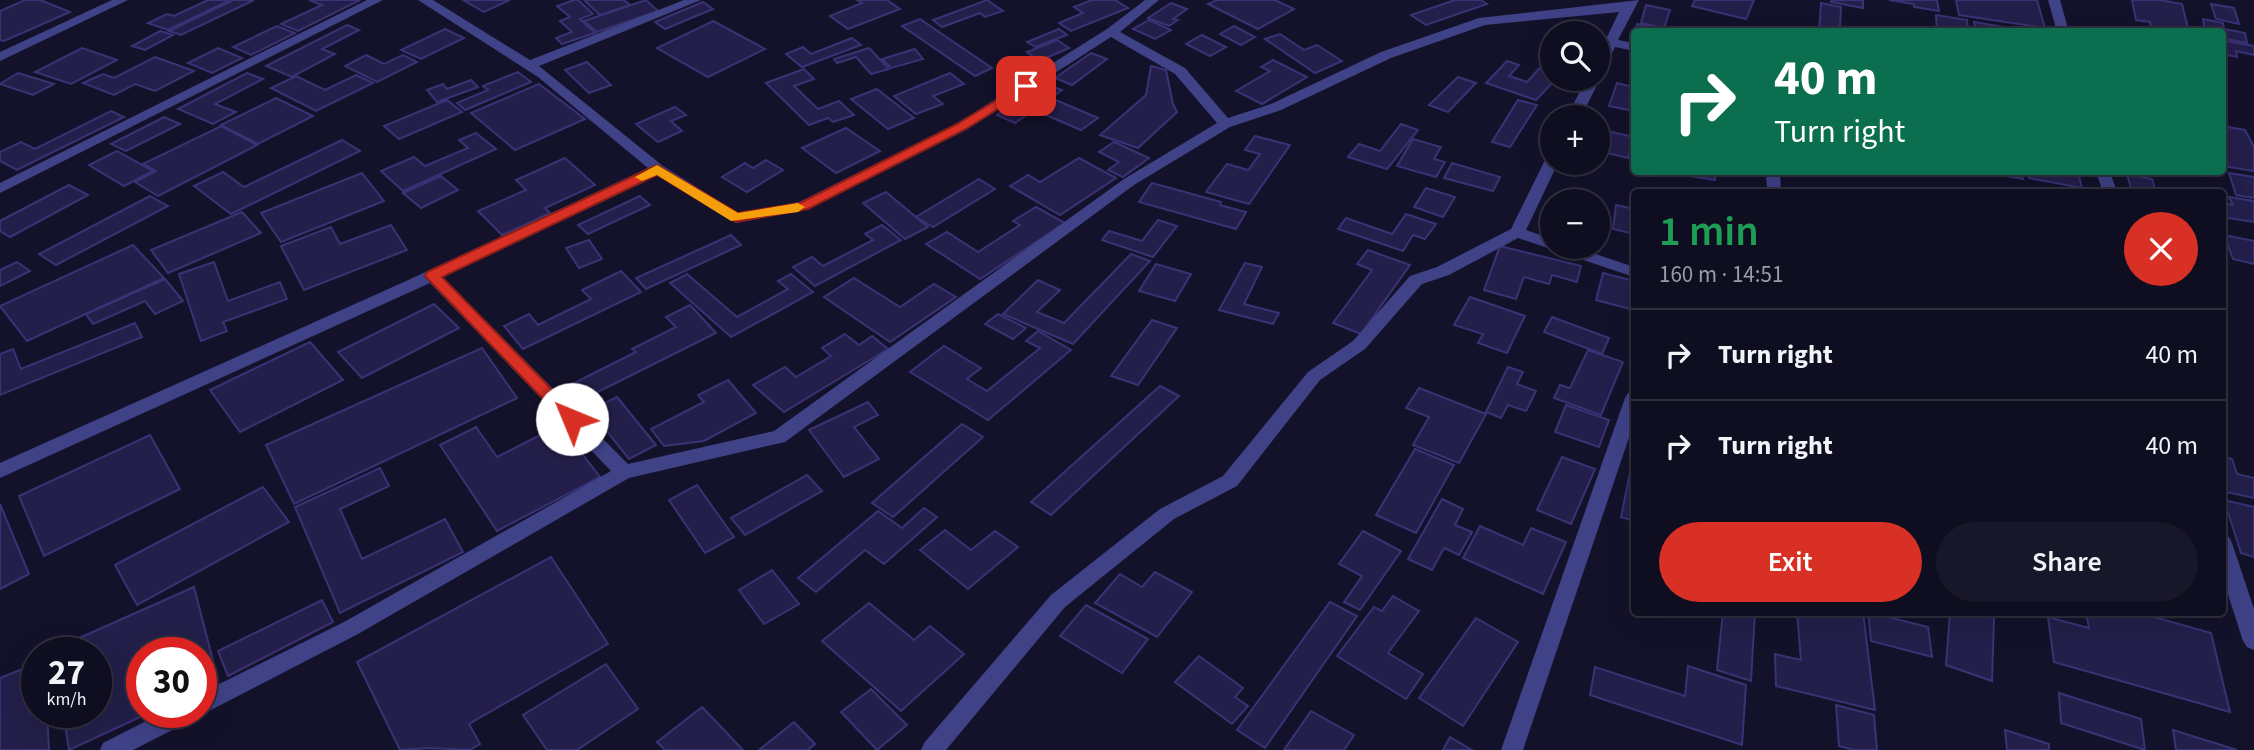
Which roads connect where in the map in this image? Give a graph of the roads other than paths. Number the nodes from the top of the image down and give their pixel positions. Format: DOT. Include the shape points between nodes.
graph roads {
  1 [pos="122,0"];
  2 [pos="377,0"];
  3 [pos="424,0"];
  4 [pos="695,0"];
  5 [pos="1153,0"];
  6 [pos="2054,0"];
  7 [pos="1630,3"];
  8 [pos="2062,28"];
  9 [pos="1111,32"];
  10 [pos="1611,43"];
  11 [pos="1631,46"];
  12 [pos="0,57"];
  13 [pos="529,65"];
  14 [pos="1225,124"];
  15 [pos="657,169"];
  16 [pos="1545,175"];
  17 [pos="0,189"];
  18 [pos="1517,232"];
  19 [pos="1540,240"];
  20 [pos="1596,259"];
  21 [pos="1631,271"];
  22 [pos="432,276"];
  23 [pos="1631,407"];
  24 [pos="0,471"];
  25 [pos="624,472"];
  26 [pos="2226,555"];
  27 [pos="2254,641"];
  28 [pos="217,696"];
  29 [pos="154,728"];
  30 [pos="111,750"];
  31 [pos="932,750"];
  32 [pos="1512,750"];
  1 -- 12 [label="street"];
  2 -- 17 [label="street"];
  3 -- 13 [label="street"];
  4 -- 13 [label="street"];
  5 -- 9 [label="street"];
  6 -- 8 [label="street"];
  7 -- 10 [label="street"];
  7 -- 14 [label="street" via="1483,21 1386,55 1276,107"];
  9 -- 14 [label="street" via="1180,71"];
  9 -- 15 [label="street" via="961,127 803,206 736,218"];
  10 -- 11 [label="street"];
  13 -- 15 [label="street"];
  14 -- 25 [label="street" via="1129,183 779,437"];
  15 -- 22 [label="street"];
  16 -- 18 [label="street"];
  18 -- 19 [label="street"];
  18 -- 31 [label="street" via="1416,280 1359,345 1314,376 1230,481 1167,514 1058,601"];
  20 -- 21 [label="street"];
  22 -- 24 [label="street"];
  22 -- 25 [label="street"];
  23 -- 32 [label="street"];
  25 -- 28 [label="street" via="351,628"];
  26 -- 27 [label="street"];
  29 -- 30 [label="street"];
}
